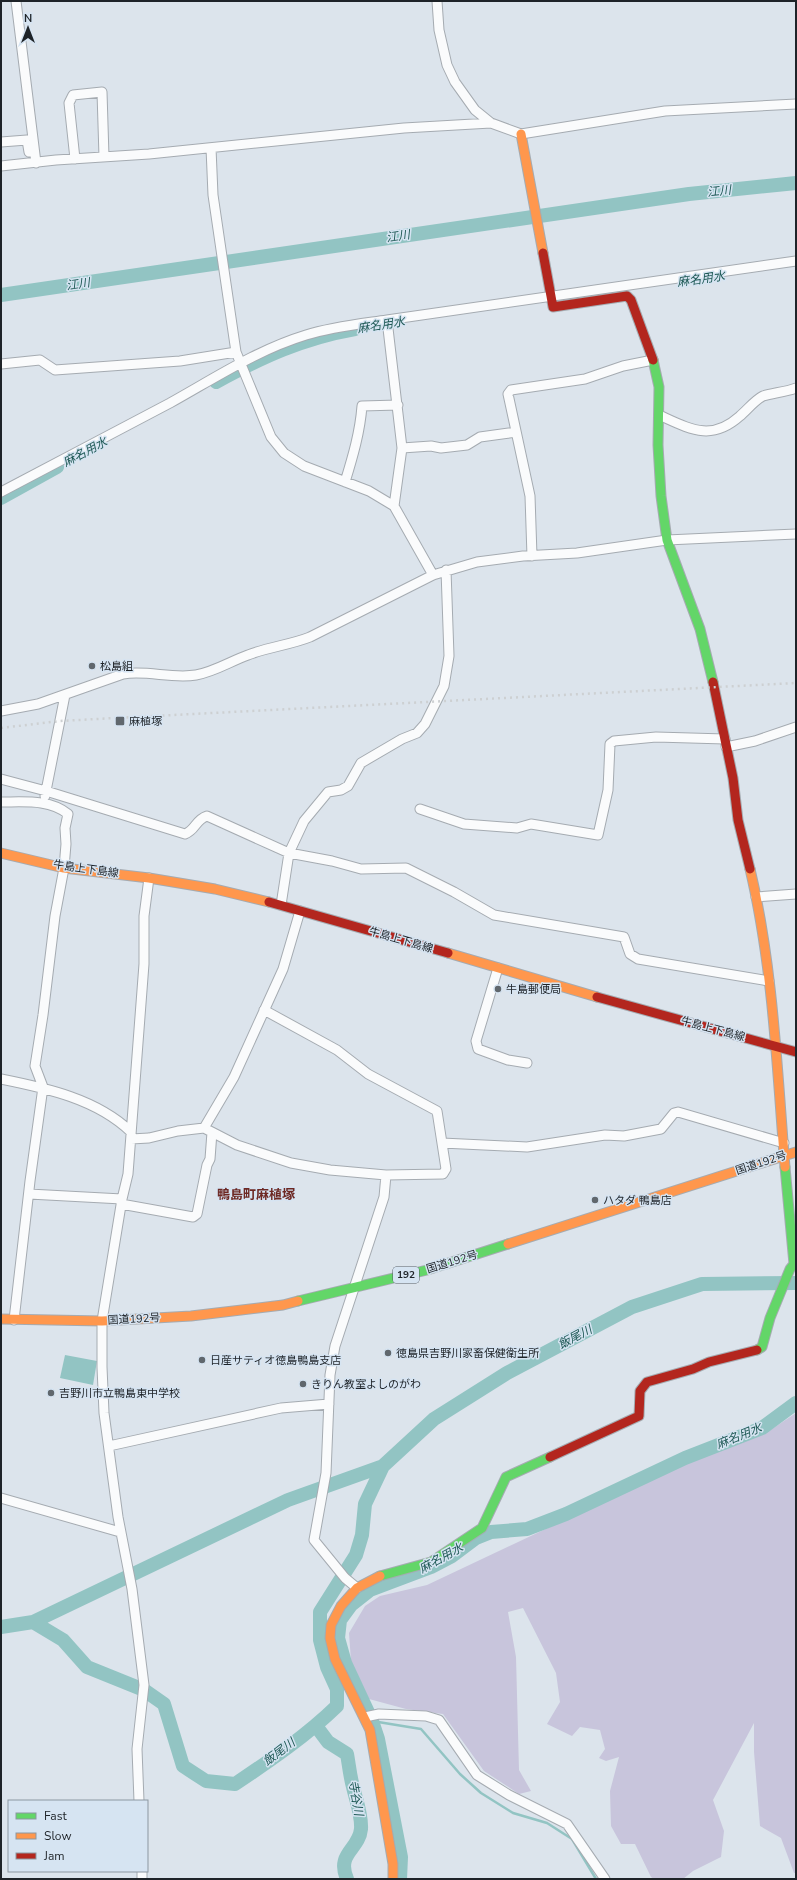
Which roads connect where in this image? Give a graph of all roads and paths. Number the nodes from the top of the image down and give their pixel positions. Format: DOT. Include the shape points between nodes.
graph roads {
  1 [pos="16,1"];
  2 [pos="437,1"];
  3 [pos="796,104"];
  4 [pos="491,123"];
  5 [pos="521,134"];
  6 [pos="1,142"];
  7 [pos="211,148"];
  8 [pos="104,157"];
  9 [pos="75,159"];
  10 [pos="33,163"];
  11 [pos="1,166"];
  12 [pos="796,261"];
  13 [pos="552,299"];
  14 [pos="387,323"];
  15 [pos="236,352"];
  16 [pos="653,360"];
  17 [pos="1,364"];
  18 [pos="241,367"];
  19 [pos="796,388"];
  20 [pos="398,405"];
  21 [pos="659,415"];
  22 [pos="516,432"];
  23 [pos="402,448"];
  24 [pos="345,482"];
  25 [pos="1,492"];
  26 [pos="394,506"];
  27 [pos="796,534"];
  28 [pos="667,540"];
  29 [pos="532,556"];
  30 [pos="446,570"];
  31 [pos="433,575"];
  32 [pos="64,695"];
  33 [pos="1,711"];
  34 [pos="796,727"];
  35 [pos="725,743"];
  36 [pos="1,779"];
  37 [pos="46,791"];
  38 [pos="1,802"];
  39 [pos="44,803"];
  40 [pos="420,809"];
  41 [pos="1,852"];
  42 [pos="290,853"];
  43 [pos="64,868"];
  44 [pos="149,878"];
  45 [pos="796,894"];
  46 [pos="756,897"];
  47 [pos="281,904"];
  48 [pos="300,911"];
  49 [pos="498,968"];
  50 [pos="769,981"];
  51 [pos="264,1010"];
  52 [pos="775,1046"];
  53 [pos="796,1052"];
  54 [pos="527,1063"];
  55 [pos="1,1079"];
  56 [pos="43,1087"];
  57 [pos="208,1130"];
  58 [pos="131,1135"];
  59 [pos="442,1143"];
  60 [pos="784,1143"];
  61 [pos="796,1152"];
  62 [pos="784,1156"];
  63 [pos="386,1175"];
  64 [pos="28,1194"];
  65 [pos="122,1201"];
  66 [pos="793,1266"];
  67 [pos="354,1288"];
  68 [pos="1,1319"];
  69 [pos="14,1320"];
  70 [pos="102,1321"];
  71 [pos="329,1404"];
  72 [pos="109,1446"];
  73 [pos="1,1498"];
  74 [pos="120,1532"];
  75 [pos="357,1588"];
  76 [pos="369,1716"];
  77 [pos="139,1800"];
  78 [pos="393,1879"];
  79 [pos="605,1879"];
  1 -- 10 [label="street"];
  2 -- 4 [label="street" via="439,30 447,65 455,82 476,110"];
  3 -- 5 [label="street" via="665,111"];
  4 -- 5 [label="street"];
  4 -- 7 [label="street" via="404,128"];
  5 -- 13 [label="main road"];
  6 -- 10 [label="street" via="27,140"];
  7 -- 8 [label="street"];
  7 -- 15 [label="street" via="213,195"];
  8 -- 9 [label="street"];
  8 -- 9 [label="street" via="102,92 73,95 69,103"];
  9 -- 10 [label="street"];
  10 -- 11 [label="street"];
  12 -- 13 [label="street"];
  13 -- 14 [label="street"];
  13 -- 16 [label="main road" via="553,307 627,296 631,300"];
  14 -- 18 [label="street" via="332,329 306,335 270,348"];
  14 -- 20 [label="street"];
  15 -- 17 [label="street" via="180,361 55,370 40,360"];
  15 -- 18 [label="street"];
  16 -- 21 [label="main road" via="659,387"];
  16 -- 22 [label="street" via="623,366 585,379 511,390 508,394"];
  18 -- 24 [label="street" via="272,437 284,453 304,466"];
  18 -- 25 [label="street"];
  19 -- 21 [label="street" via="785,393 763,396 733,423 713,432 701,432 684,427"];
  20 -- 23 [label="street"];
  20 -- 24 [label="street" via="362,406 361,424"];
  21 -- 28 [label="main road" via="661,496"];
  22 -- 23 [label="street" via="480,437 467,445"];
  22 -- 29 [label="street" via="530,496"];
  23 -- 26 [label="street"];
  24 -- 26 [label="street" via="369,491"];
  26 -- 31 [label="street"];
  27 -- 28 [label="street"];
  28 -- 29 [label="street" via="577,553"];
  28 -- 35 [label="main road" via="700,629"];
  29 -- 30 [label="street" via="477,562"];
  30 -- 31 [label="street"];
  30 -- 42 [label="street" via="449,662 444,686 425,724 417,733 402,738 361,763 348,786 328,792 304,821"];
  31 -- 32 [label="street" via="310,637 250,654 204,673 176,675 133,672"];
  32 -- 33 [label="street" via="38,704"];
  32 -- 37 [label="street"];
  34 -- 35 [label="street" via="755,741"];
  35 -- 40 [label="street" via="656,737 614,741 610,744 608,790 598,835 531,824 517,828 464,824"];
  35 -- 46 [label="main road" via="733,778 738,820"];
  36 -- 37 [label="street"];
  37 -- 39 [label="street"];
  37 -- 42 [label="street" via="185,834 191,832 199,819 207,816"];
  38 -- 39 [label="street"];
  39 -- 43 [label="street" via="59,807 68,814"];
  41 -- 43 [label="main road, 牛島上下島線"];
  42 -- 47 [label="street"];
  42 -- 50 [label="street" via="361,869 406,868 494,915 624,937 630,954 638,959"];
  43 -- 44 [label="main road, 牛島上下島線"];
  43 -- 56 [label="street" via="35,1066"];
  44 -- 47 [label="main road, 牛島上下島線"];
  44 -- 58 [label="street" via="144,916 144,964"];
  45 -- 46 [label="street"];
  46 -- 50 [label="main road"];
  47 -- 48 [label="main road, 牛島上下島線"];
  48 -- 49 [label="main road, 牛島上下島線"];
  48 -- 51 [label="street" via="283,969"];
  49 -- 52 [label="main road, 牛島上下島線"];
  49 -- 54 [label="street" via="476,1041 478,1049 508,1060"];
  50 -- 52 [label="main road"];
  51 -- 57 [label="street"];
  51 -- 59 [label="street" via="337,1050 368,1074 437,1111"];
  52 -- 53 [label="main road, 牛島上下島線"];
  52 -- 60 [label="main road"];
  55 -- 56 [label="street"];
  56 -- 58 [label="street" via="69,1095 120,1121"];
  56 -- 64 [label="street"];
  57 -- 58 [label="street" via="178,1131 149,1138"];
  57 -- 63 [label="street" via="237,1145 291,1163 330,1170"];
  57 -- 65 [label="street" via="210,1159 197,1214 193,1217"];
  58 -- 65 [label="street" via="128,1174"];
  59 -- 60 [label="street" via="527,1147 605,1135 624,1136 661,1128 674,1113 678,1112"];
  59 -- 63 [label="street" via="446,1169 443,1174"];
  60 -- 62 [label="main road"];
  61 -- 62 [label="main road, 国道192号 / 192"];
  62 -- 66 [label="main road"];
  62 -- 67 [label="main road, 国道192号 / 192" via="427,1270"];
  63 -- 67 [label="street" via="384,1197"];
  64 -- 65 [label="street"];
  64 -- 69 [label="street"];
  65 -- 70 [label="street"];
  66 -- 75 [label="main road" via="771,1314 762,1347 647,1382 640,1391 639,1416 506,1477 482,1528 431,1562 377,1577"];
  67 -- 70 [label="main road, 国道192号 / 192" via="283,1305 191,1316"];
  67 -- 71 [label="street" via="335,1346"];
  68 -- 69 [label="main road, 国道192号 / 192"];
  69 -- 70 [label="main road, 国道192号 / 192"];
  70 -- 72 [label="street" via="104,1413"];
  71 -- 72 [label="street" via="259,1412"];
  71 -- 75 [label="street" via="326,1473 314,1540 343,1576"];
  72 -- 74 [label="street"];
  73 -- 74 [label="street"];
  74 -- 77 [label="street" via="132,1589 144,1685 137,1749"];
  75 -- 76 [label="main road" via="340,1606 331,1625 330,1638 335,1659 350,1690"];
  76 -- 78 [label="main road" via="393,1864"];
  76 -- 79 [label="street" via="426,1716 439,1720 477,1775 509,1795 567,1824"];
}
